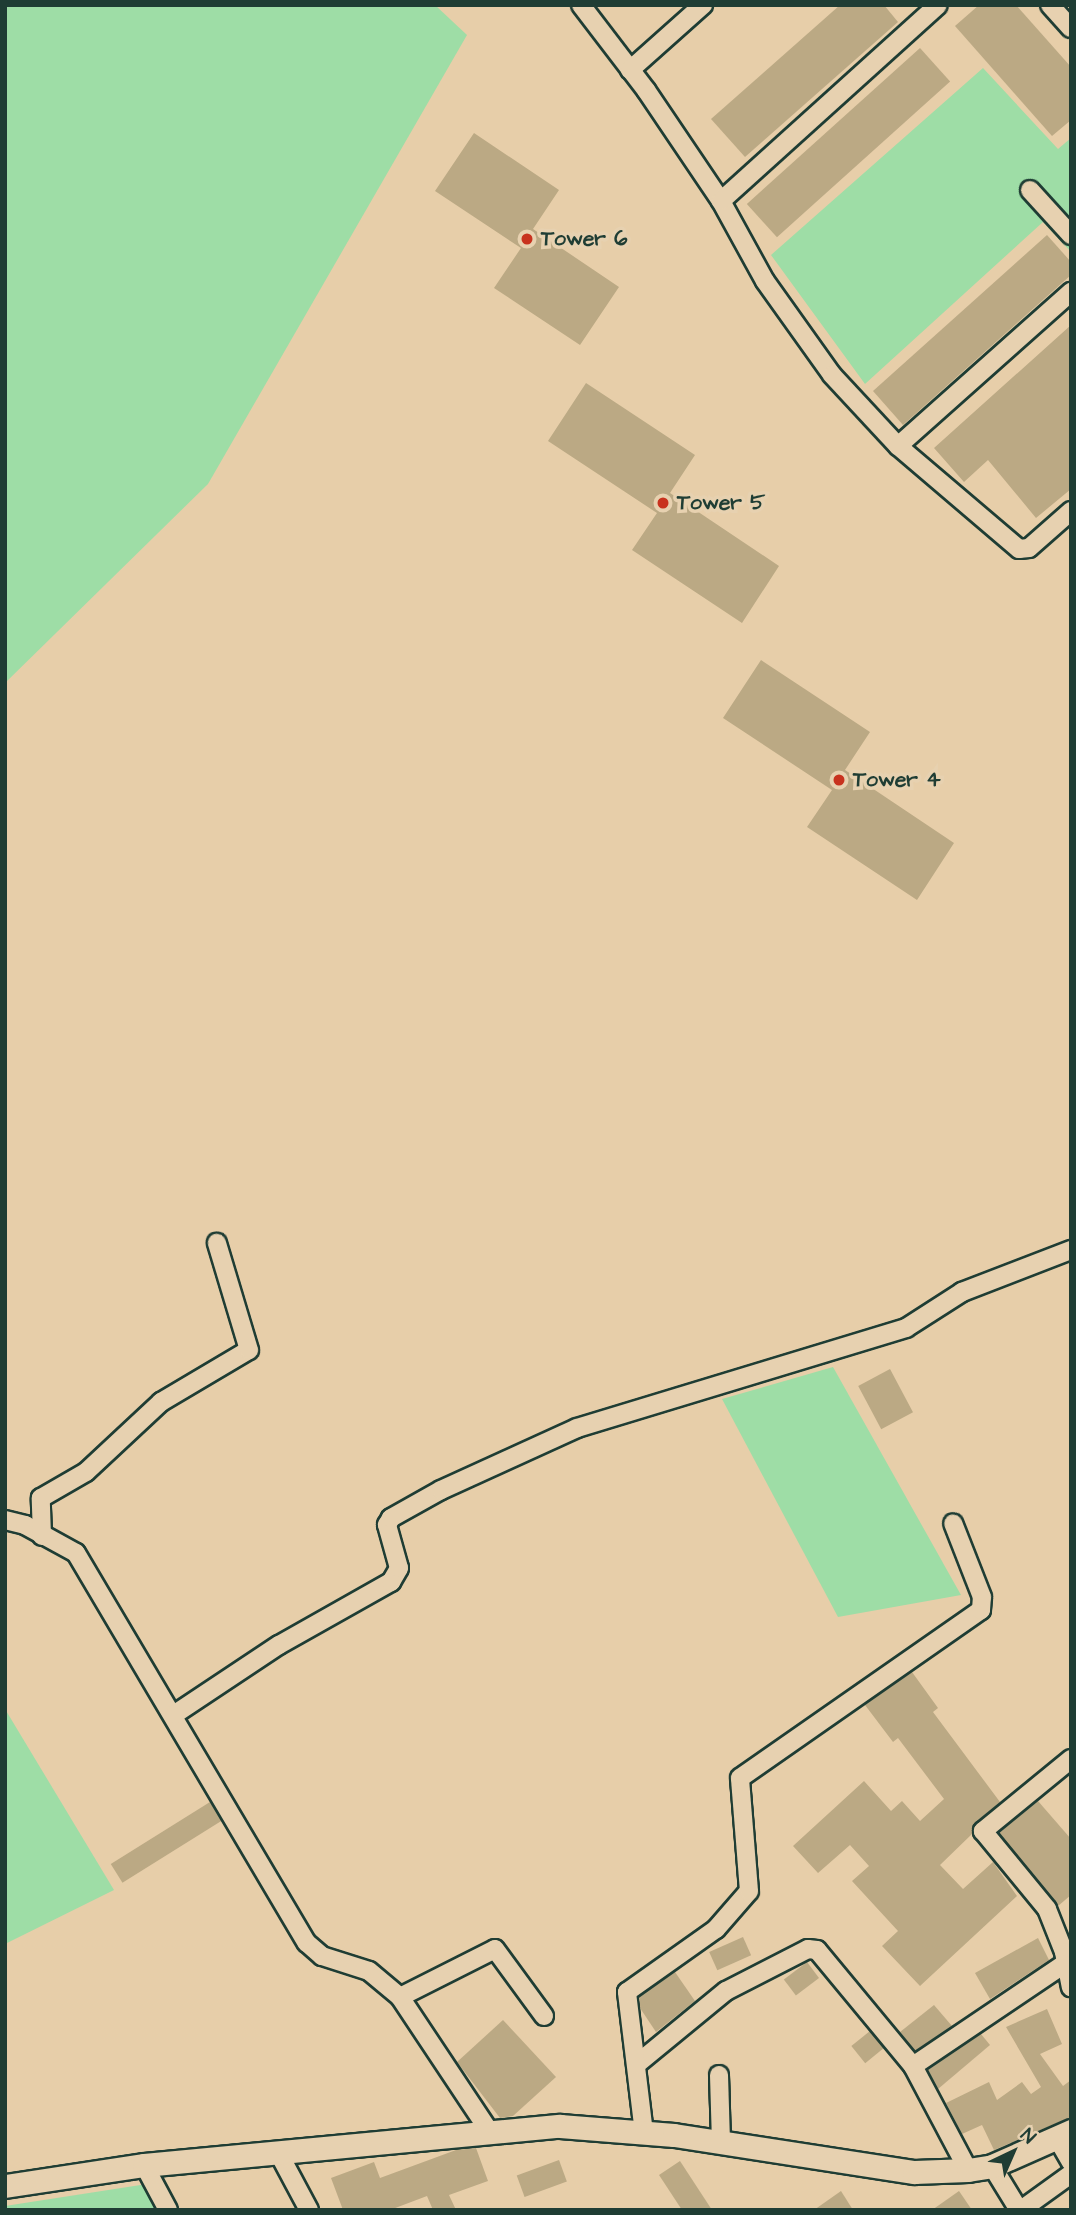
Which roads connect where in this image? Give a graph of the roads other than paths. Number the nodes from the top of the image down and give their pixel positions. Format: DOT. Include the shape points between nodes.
graph roads {
  1 [pos="580,5"];
  2 [pos="702,5"];
  3 [pos="938,5"];
  4 [pos="1050,5"];
  5 [pos="1071,28"];
  6 [pos="630,70"];
  7 [pos="1030,190"];
  8 [pos="721,201"];
  9 [pos="1071,235"];
  10 [pos="1071,292"];
  11 [pos="898,446"];
  12 [pos="1071,511"];
  13 [pos="217,1243"];
  14 [pos="1071,1250"];
  15 [pos="5,1520"];
  16 [pos="953,1523"];
  17 [pos="42,1536"];
  18 [pos="175,1714"];
  19 [pos="1071,1759"];
  20 [pos="1066,1954"];
  21 [pos="1071,1986"];
  22 [pos="400,1997"];
  23 [pos="544,2016"];
  24 [pos="637,2064"];
  25 [pos="913,2066"];
  26 [pos="719,2075"];
  27 [pos="489,2131"];
  28 [pos="644,2133"];
  29 [pos="1064,2134"];
  30 [pos="721,2142"];
  31 [pos="278,2152"];
  32 [pos="1071,2162"];
  33 [pos="144,2165"];
  34 [pos="992,2166"];
  35 [pos="968,2169"];
  36 [pos="1071,2174"];
  37 [pos="5,2186"];
  38 [pos="168,2210"];
  39 [pos="309,2210"];
  40 [pos="1020,2210"];
  1 -- 6 [label="street"];
  2 -- 6 [label="street"];
  3 -- 8 [label="street"];
  4 -- 5 [label="street"];
  6 -- 8 [label="street"];
  7 -- 9 [label="street"];
  8 -- 11 [label="street" via="765,281 832,375"];
  10 -- 11 [label="street"];
  11 -- 12 [label="street" via="1019,549 1029,548"];
  13 -- 17 [label="street" via="249,1350 161,1402 86,1472 41,1498"];
  14 -- 18 [label="street" via="962,1292 906,1328 577,1428 441,1490 391,1518 387,1525 400,1568 391,1582 279,1645"];
  15 -- 17 [label="street"];
  16 -- 24 [label="street" via="982,1597 981,1610 740,1778 748,1891 716,1928 627,1992"];
  17 -- 18 [label="street" via="76,1553"];
  18 -- 22 [label="street" via="307,1943 322,1956 369,1971"];
  19 -- 20 [label="street" via="983,1831 1047,1909"];
  20 -- 21 [label="street"];
  20 -- 25 [label="street"];
  22 -- 23 [label="street" via="495,1949"];
  22 -- 27 [label="street"];
  24 -- 25 [label="street" via="726,1991 808,1949 826,1956"];
  24 -- 28 [label="street"];
  25 -- 35 [label="street"];
  26 -- 30 [label="street"];
  27 -- 28 [label="street" via="560,2126"];
  27 -- 31 [label="street"];
  28 -- 30 [label="street"];
  29 -- 32 [label="street"];
  29 -- 34 [label="street"];
  30 -- 35 [label="street" via="914,2172"];
  31 -- 33 [label="street"];
  31 -- 39 [label="street"];
  33 -- 37 [label="street"];
  33 -- 38 [label="street"];
  34 -- 35 [label="street"];
  34 -- 40 [label="street"];
  36 -- 40 [label="street"];
}
